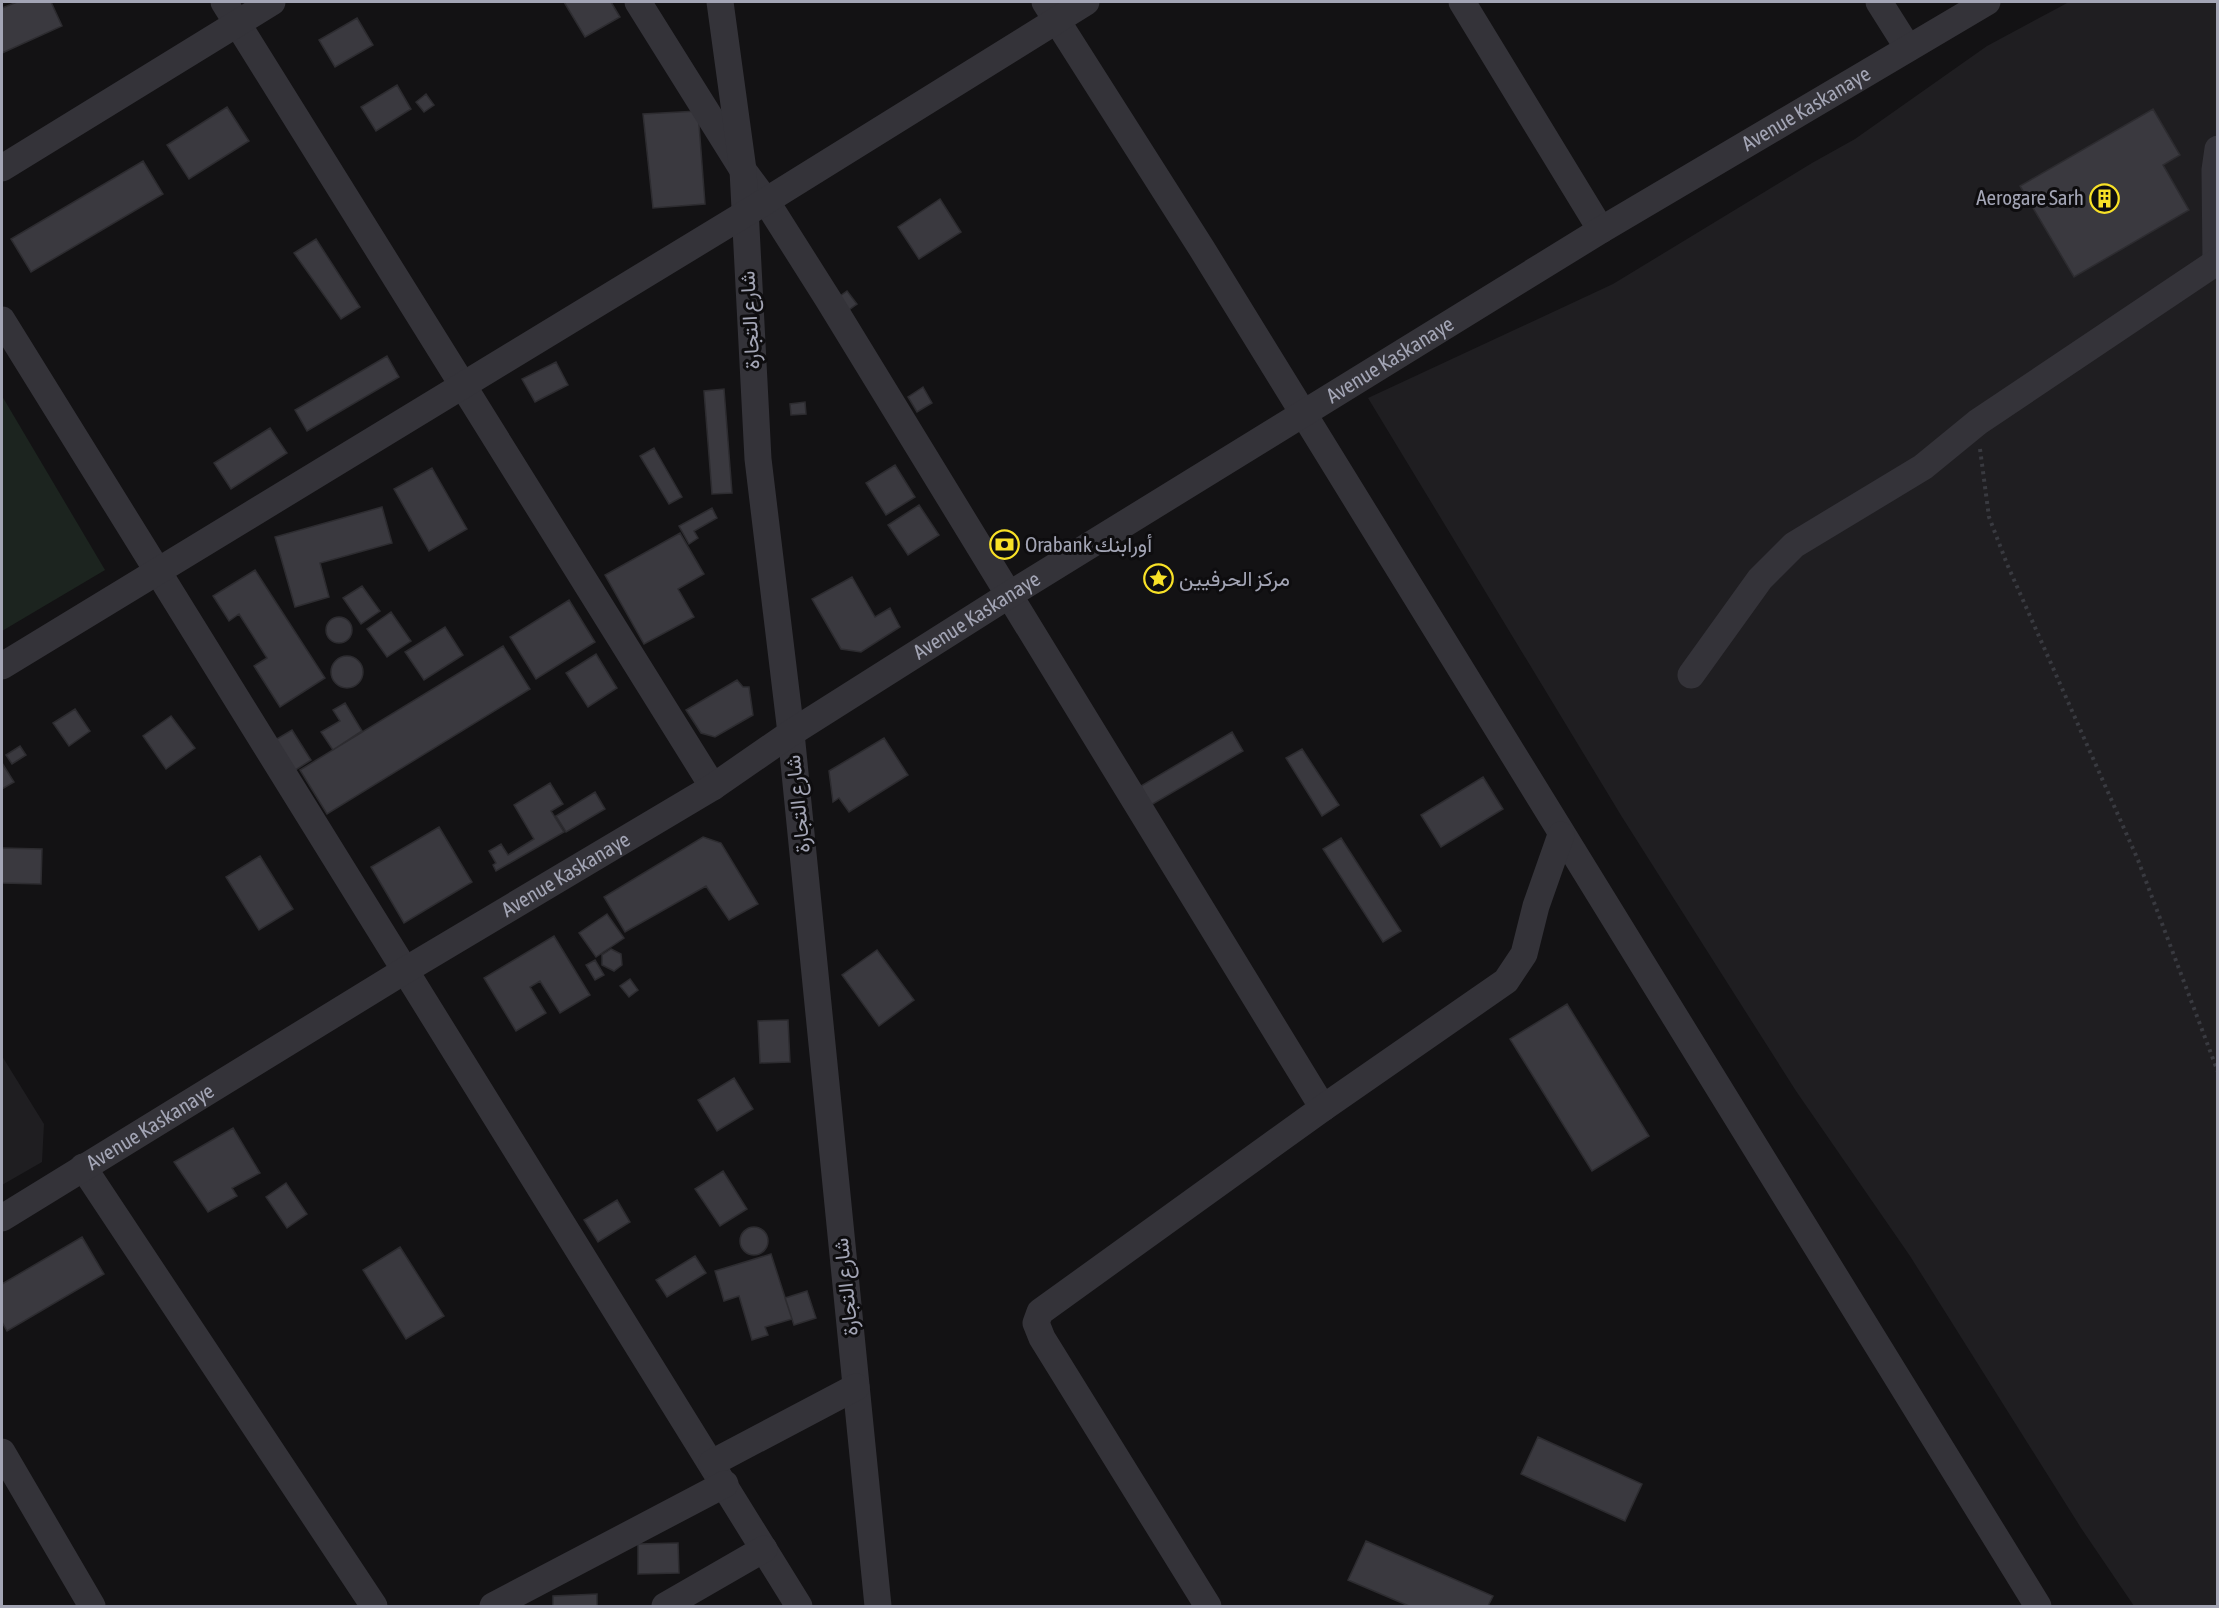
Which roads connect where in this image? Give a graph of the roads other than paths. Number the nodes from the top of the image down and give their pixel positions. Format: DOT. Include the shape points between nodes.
graph roads {
  1 [pos="272,2"];
  2 [pos="638,2"];
  3 [pos="720,2"];
  4 [pos="1086,2"];
  5 [pos="1462,2"];
  6 [pos="1879,2"];
  7 [pos="1987,2"];
  8 [pos="1050,11"];
  9 [pos="231,12"];
  10 [pos="1908,48"];
  11 [pos="2217,149"];
  12 [pos="2,168"];
  13 [pos="743,170"];
  14 [pos="755,207"];
  15 [pos="1601,230"];
  16 [pos="2217,262"];
  17 [pos="2,321"];
  18 [pos="461,384"];
  19 [pos="1304,415"];
  20 [pos="157,570"];
  21 [pos="1009,595"];
  22 [pos="2,666"];
  23 [pos="1691,675"];
  24 [pos="791,733"];
  25 [pos="713,787"];
  26 [pos="1561,835"];
  27 [pos="404,971"];
  28 [pos="1323,1108"];
  29 [pos="83,1167"];
  30 [pos="2,1218"];
  31 [pos="856,1387"];
  32 [pos="2,1452"];
  33 [pos="718,1474"];
  34 [pos="764,1549"];
  35 [pos="671,1605"];
  36 [pos="92,1606"];
  37 [pos="374,1606"];
  38 [pos="493,1606"];
  39 [pos="799,1606"];
  40 [pos="878,1606"];
  41 [pos="1208,1606"];
  42 [pos="2038,1606"];
  1 -- 9 [label="street"];
  2 -- 13 [label="street"];
  3 -- 13 [label="street, شارع التجارة"];
  4 -- 8 [label="street"];
  5 -- 15 [label="street"];
  6 -- 10 [label="street"];
  7 -- 10 [label="street, Avenue Kaskanaye"];
  8 -- 14 [label="street"];
  8 -- 19 [label="street"];
  9 -- 12 [label="street"];
  9 -- 18 [label="street"];
  10 -- 15 [label="street, Avenue Kaskanaye"];
  11 -- 16 [label="street"];
  13 -- 14 [label="street, شارع التجارة"];
  14 -- 18 [label="street"];
  14 -- 21 [label="street"];
  14 -- 24 [label="street, شارع التجارة" via="758,459"];
  15 -- 19 [label="street, Avenue Kaskanaye"];
  16 -- 23 [label="street" via="1978,422 1923,467 1794,545 1760,579"];
  17 -- 20 [label="street"];
  18 -- 20 [label="street"];
  18 -- 25 [label="street"];
  19 -- 21 [label="street, Avenue Kaskanaye"];
  19 -- 26 [label="street"];
  20 -- 22 [label="street"];
  20 -- 27 [label="street"];
  21 -- 24 [label="street, Avenue Kaskanaye"];
  21 -- 28 [label="street"];
  24 -- 25 [label="street, Avenue Kaskanaye"];
  24 -- 31 [label="street, شارع التجارة"];
  25 -- 27 [label="street, Avenue Kaskanaye"];
  26 -- 28 [label="street" via="1524,954 1506,981"];
  26 -- 42 [label="street"];
  27 -- 29 [label="street, Avenue Kaskanaye"];
  27 -- 33 [label="street"];
  28 -- 41 [label="street" via="1040,1312 1036,1323"];
  29 -- 30 [label="street, Avenue Kaskanaye"];
  29 -- 37 [label="street"];
  31 -- 33 [label="street"];
  31 -- 40 [label="street, شارع التجارة"];
  32 -- 36 [label="street"];
  33 -- 34 [label="street"];
  33 -- 38 [label="street"];
  34 -- 35 [label="street"];
  34 -- 39 [label="street"];
}
